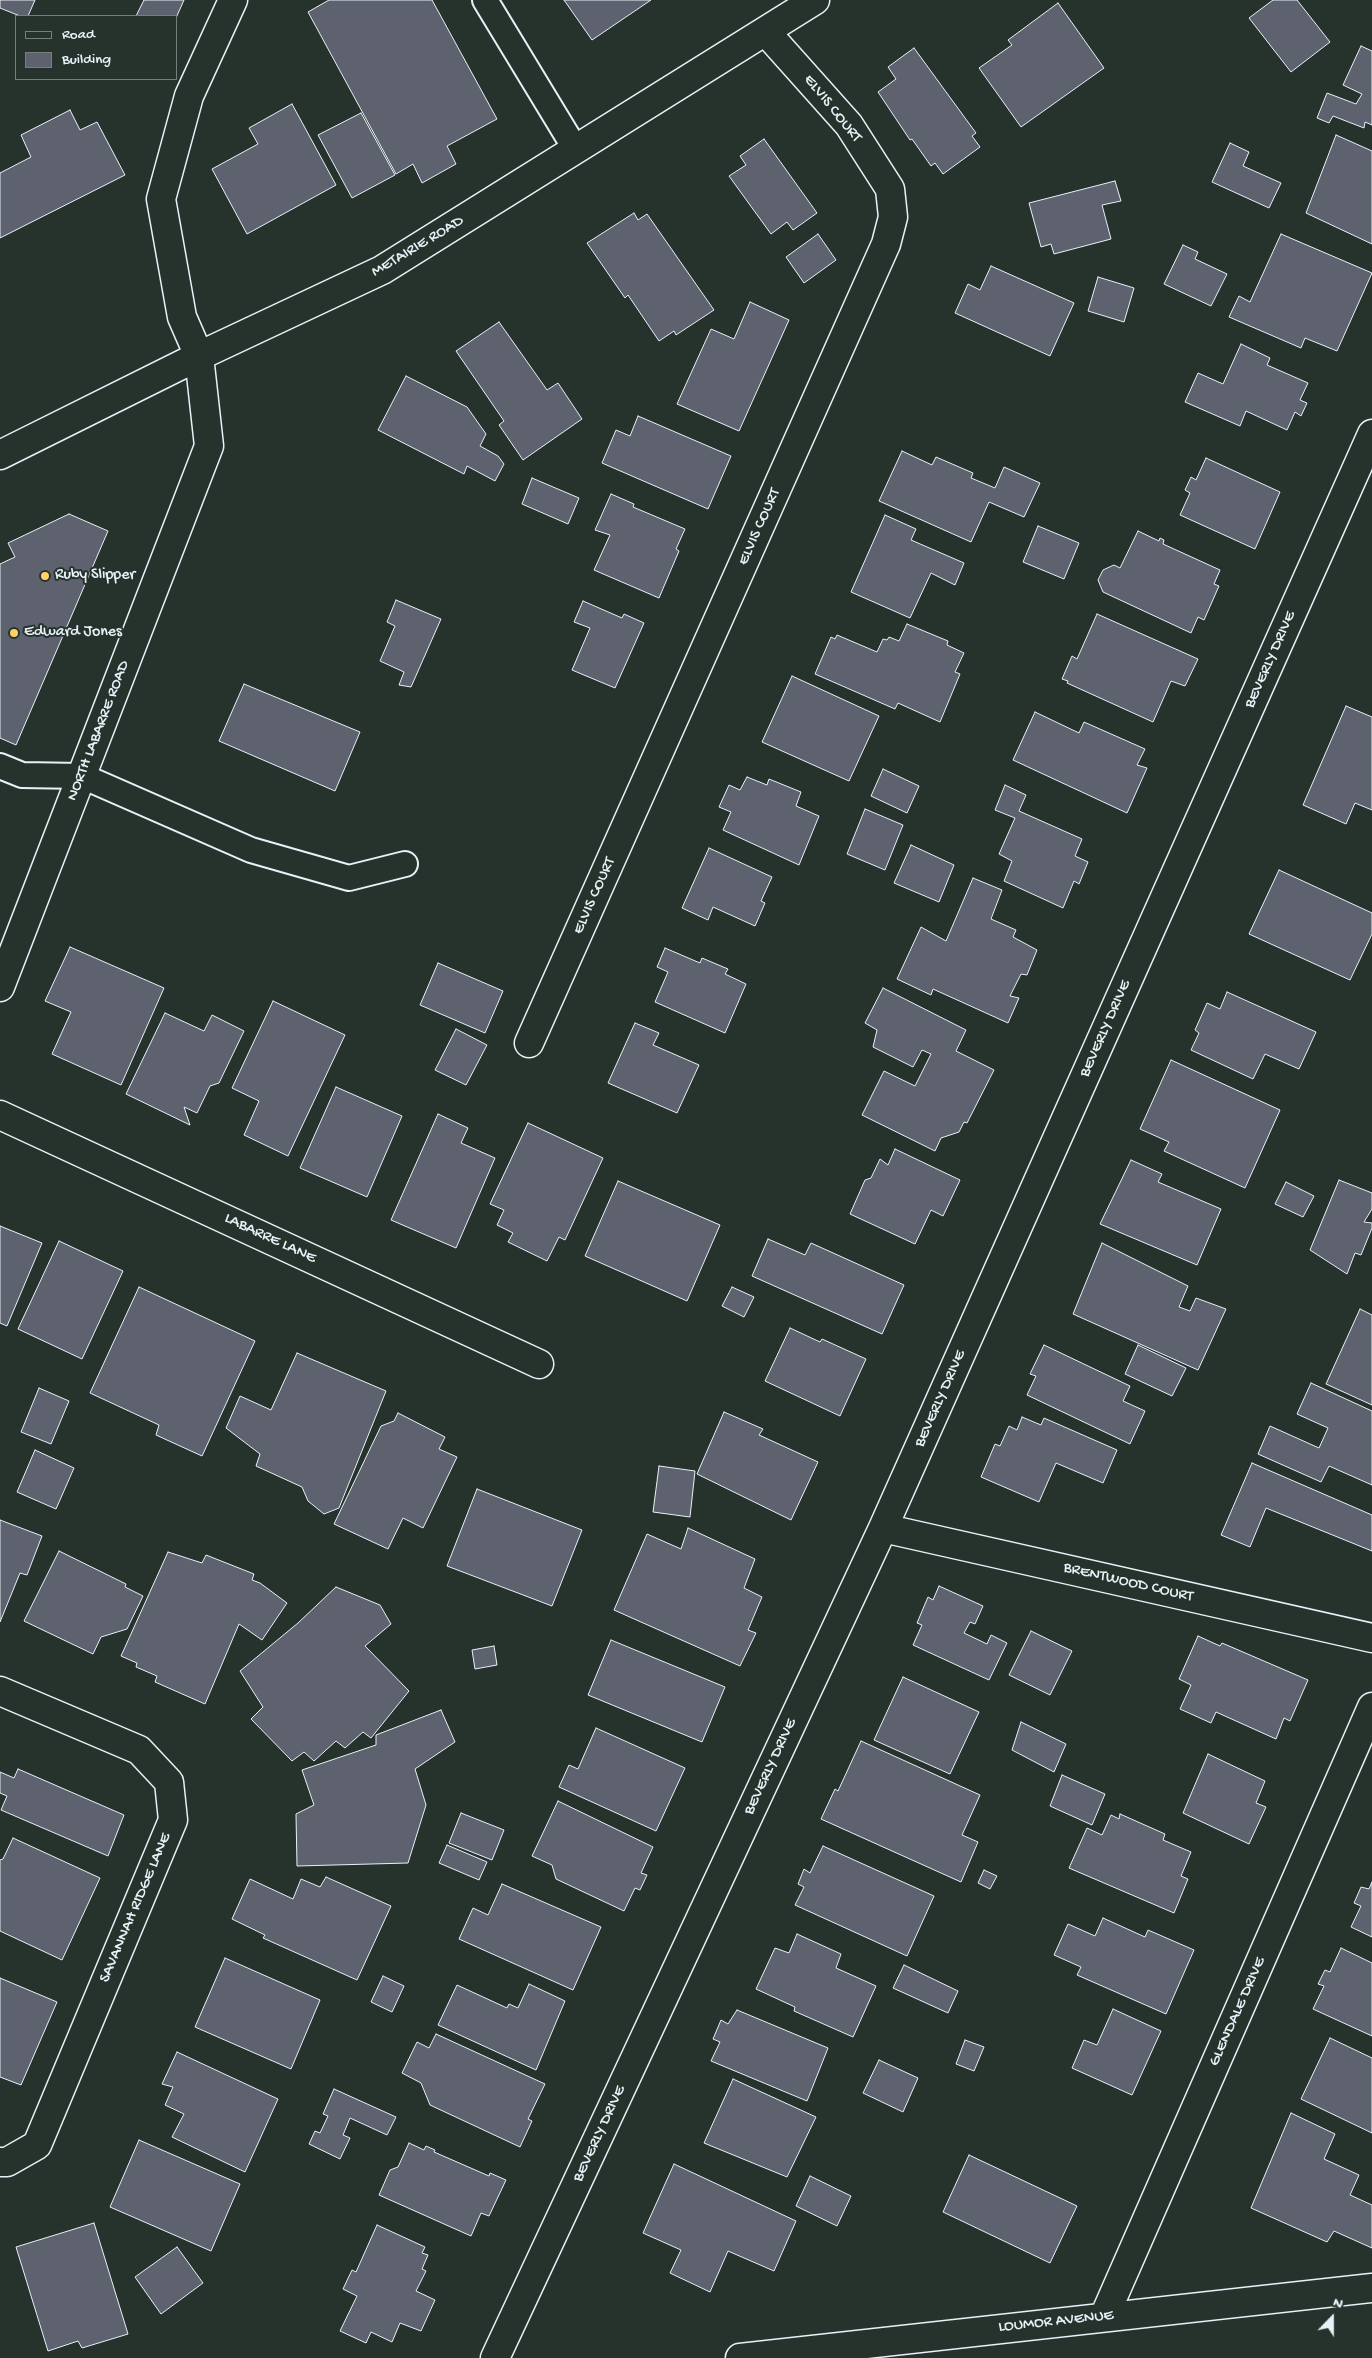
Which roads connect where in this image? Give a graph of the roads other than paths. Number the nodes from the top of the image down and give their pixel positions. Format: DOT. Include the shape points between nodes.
graph roads {
  1 [pos="233,0"];
  2 [pos="485,0"];
  3 [pos="815,0"];
  4 [pos="766,32"];
  5 [pos="576,150"];
  6 [pos="199,356"];
  7 [pos="1372,434"];
  8 [pos="0,455"];
  9 [pos="0,766"];
  10 [pos="82,776"];
  11 [pos="405,864"];
  12 [pos="0,987"];
  13 [pos="529,1044"];
  14 [pos="0,1115"];
  15 [pos="539,1364"];
  16 [pos="883,1528"];
  17 [pos="1372,1638"];
  18 [pos="0,1691"];
  19 [pos="1372,1707"];
  20 [pos="0,2162"];
  21 [pos="1372,2288"];
  22 [pos="1104,2317"];
  23 [pos="496,2358"];
  24 [pos="740,2358"];
  1 -- 6 [label="street, NORTH LABARRE ROAD" via="189,96 161,199 182,317"];
  2 -- 5 [label="lane"];
  3 -- 4 [label="street, METAIRIE ROAD"];
  4 -- 5 [label="street, METAIRIE ROAD"];
  4 -- 13 [label="street, ELVIS COURT" via="849,125 890,189 893,217 886,244"];
  5 -- 6 [label="street, METAIRIE ROAD" via="382,270"];
  6 -- 8 [label="street, METAIRIE ROAD"];
  6 -- 10 [label="street, NORTH LABARRE ROAD" via="209,446"];
  7 -- 16 [label="street, BEVERLY DRIVE"];
  9 -- 10 [label="lane" via="22,774"];
  10 -- 11 [label="lane" via="251,850 349,878"];
  10 -- 12 [label="street, NORTH LABARRE ROAD"];
  14 -- 15 [label="street, LABARRE LANE"];
  16 -- 17 [label="street, BRENTWOOD COURT"];
  16 -- 23 [label="street, BEVERLY DRIVE"];
  18 -- 20 [label="street, SAVANNAH RIDGE LANE" via="139,1750 169,1782 173,1820 37,2146 7,2162"];
  19 -- 22 [label="street, GLENDALE DRIVE"];
  21 -- 22 [label="street, LOUMOR AVENUE"];
  22 -- 24 [label="street, LOUMOR AVENUE"];
}
